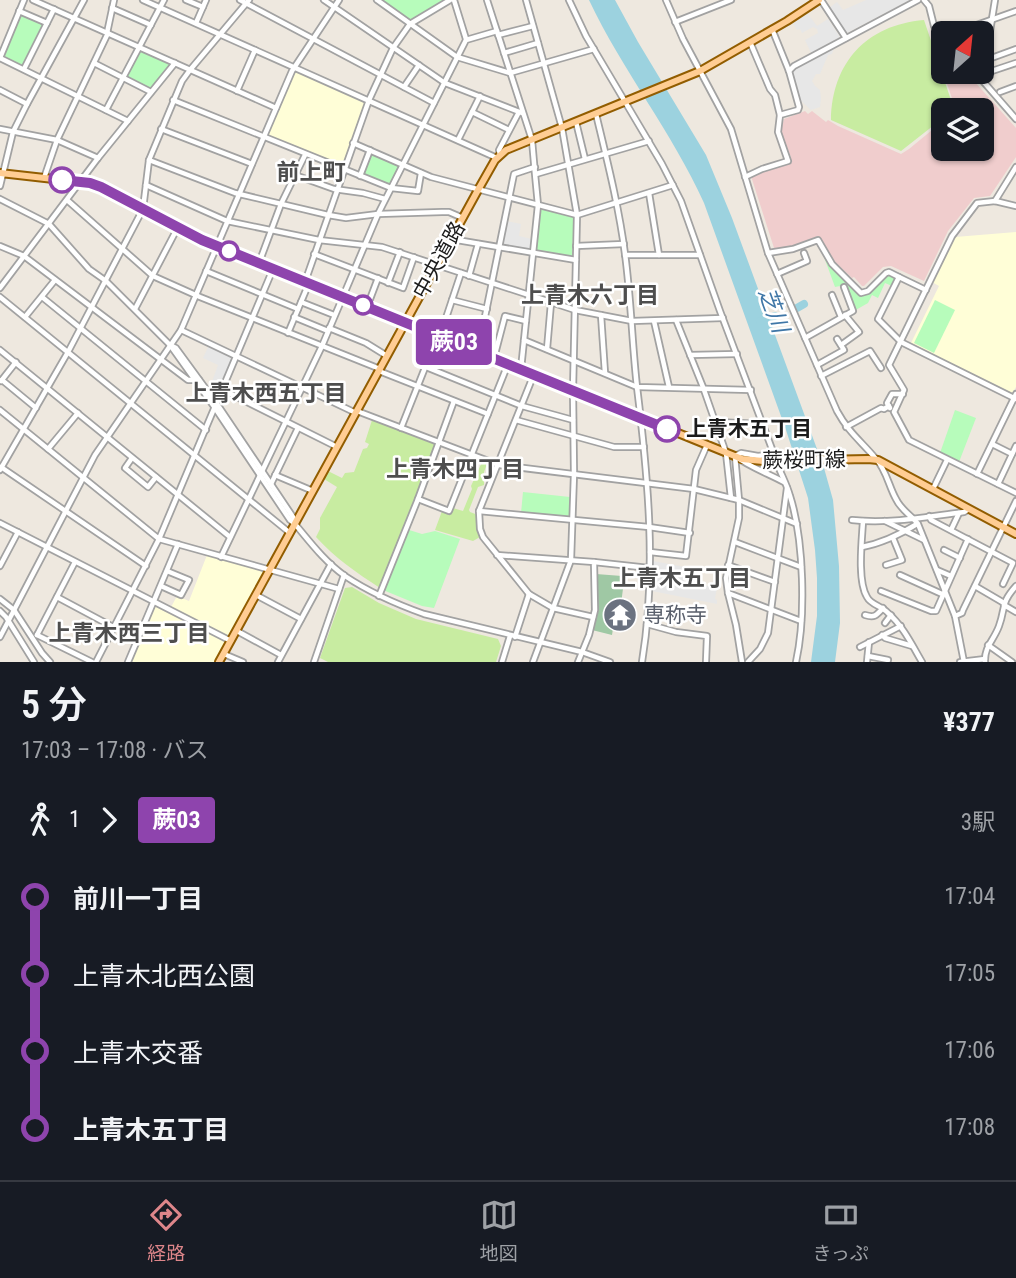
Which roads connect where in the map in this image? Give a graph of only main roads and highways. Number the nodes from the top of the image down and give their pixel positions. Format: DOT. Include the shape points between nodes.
graph roads {
  1 [pos="820,0"];
  2 [pos="2,174"];
  3 [pos="405,323"];
  4 [pos="1016,534"];
  5 [pos="219,662"];
  1 -- 3 [label="main road, 中央道路" via="697,72 498,156"];
  2 -- 3 [label="main road, 蕨桜町線" via="101,187 217,246"];
  3 -- 4 [label="main road, 蕨桜町線" via="738,458 878,460"];
  3 -- 5 [label="main road, 中央道路"];
}
